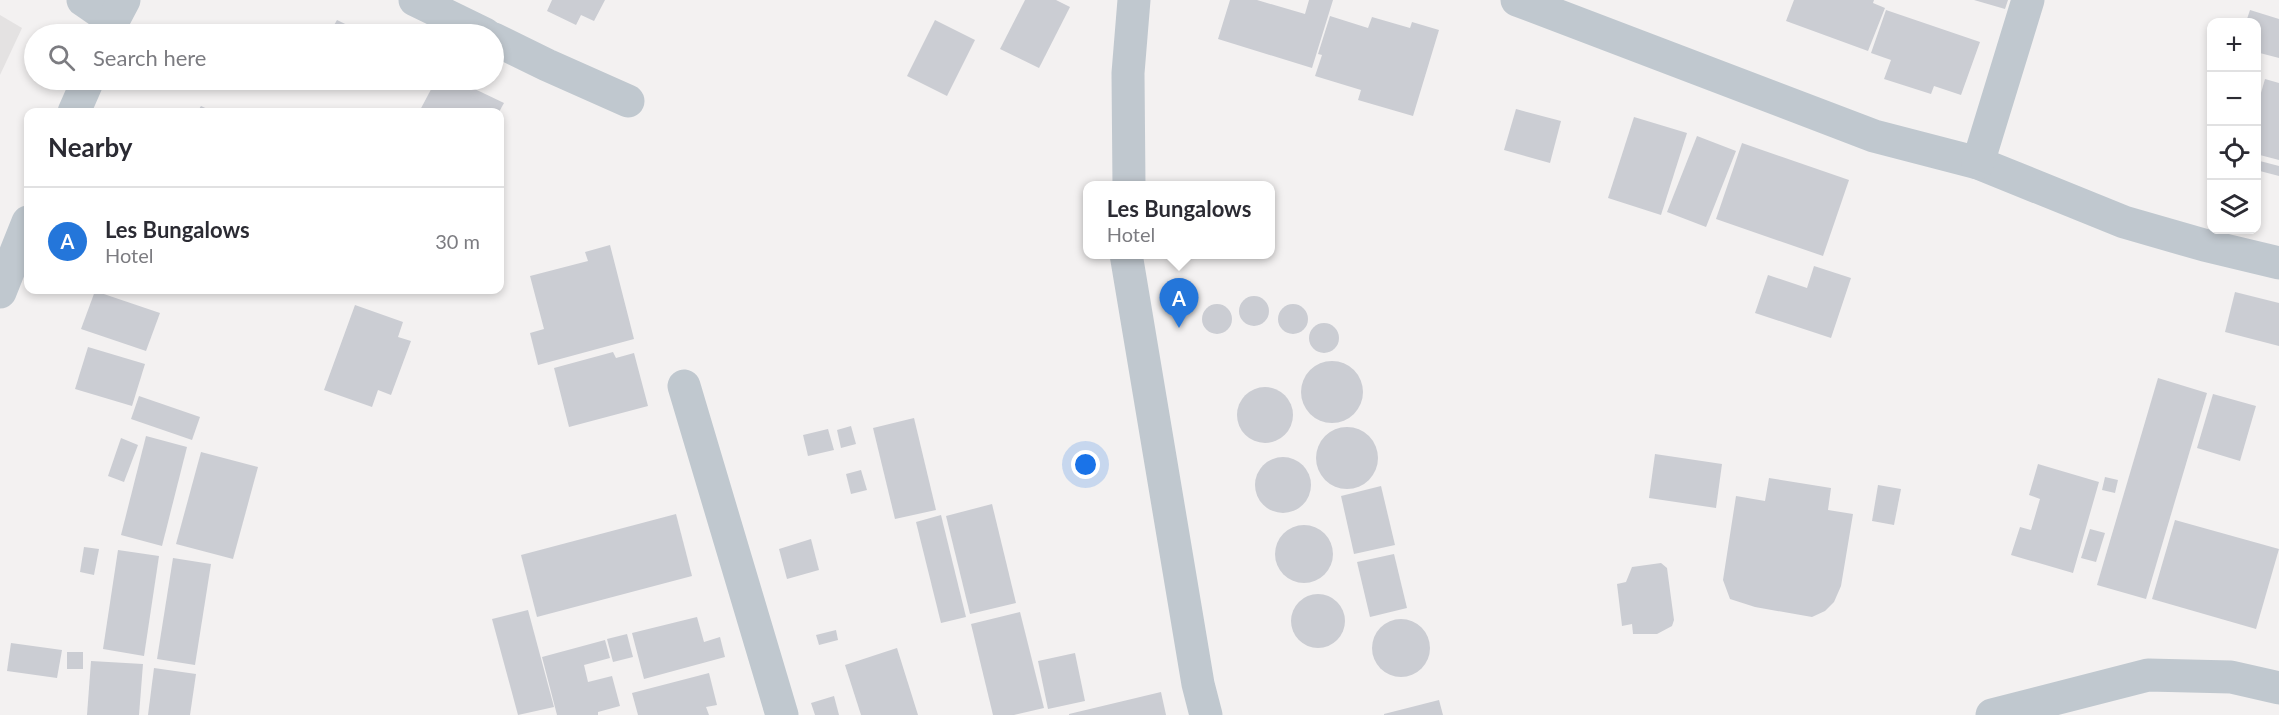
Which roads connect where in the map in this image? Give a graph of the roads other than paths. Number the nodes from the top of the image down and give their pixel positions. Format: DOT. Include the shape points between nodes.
graph roads {
  1 [pos="83,0"];
  2 [pos="415,0"];
  3 [pos="1134,0"];
  4 [pos="1517,0"];
  5 [pos="2028,0"];
  6 [pos="114,18"];
  7 [pos="464,24"];
  8 [pos="504,44"];
  9 [pos="84,90"];
  10 [pos="628,101"];
  11 [pos="76,108"];
  12 [pos="1978,164"];
  13 [pos="1129,181"];
  14 [pos="24,231"];
  15 [pos="1127,259"];
  16 [pos="2279,263"];
  17 [pos="2,279"];
  18 [pos="684,386"];
  19 [pos="2279,688"];
  20 [pos="782,715"];
  21 [pos="1206,715"];
  22 [pos="1992,715"];
  1 -- 6 [label="street"];
  2 -- 7 [label="street"];
  3 -- 13 [label="street" via="1128,73"];
  4 -- 12 [label="street" via="1874,136"];
  5 -- 12 [label="street"];
  8 -- 10 [label="street"];
  9 -- 11 [label="street"];
  12 -- 16 [label="street" via="2124,222"];
  14 -- 17 [label="street"];
  15 -- 21 [label="street"];
  18 -- 20 [label="street"];
  19 -- 22 [label="street" via="2231,677 2148,675"];
}
